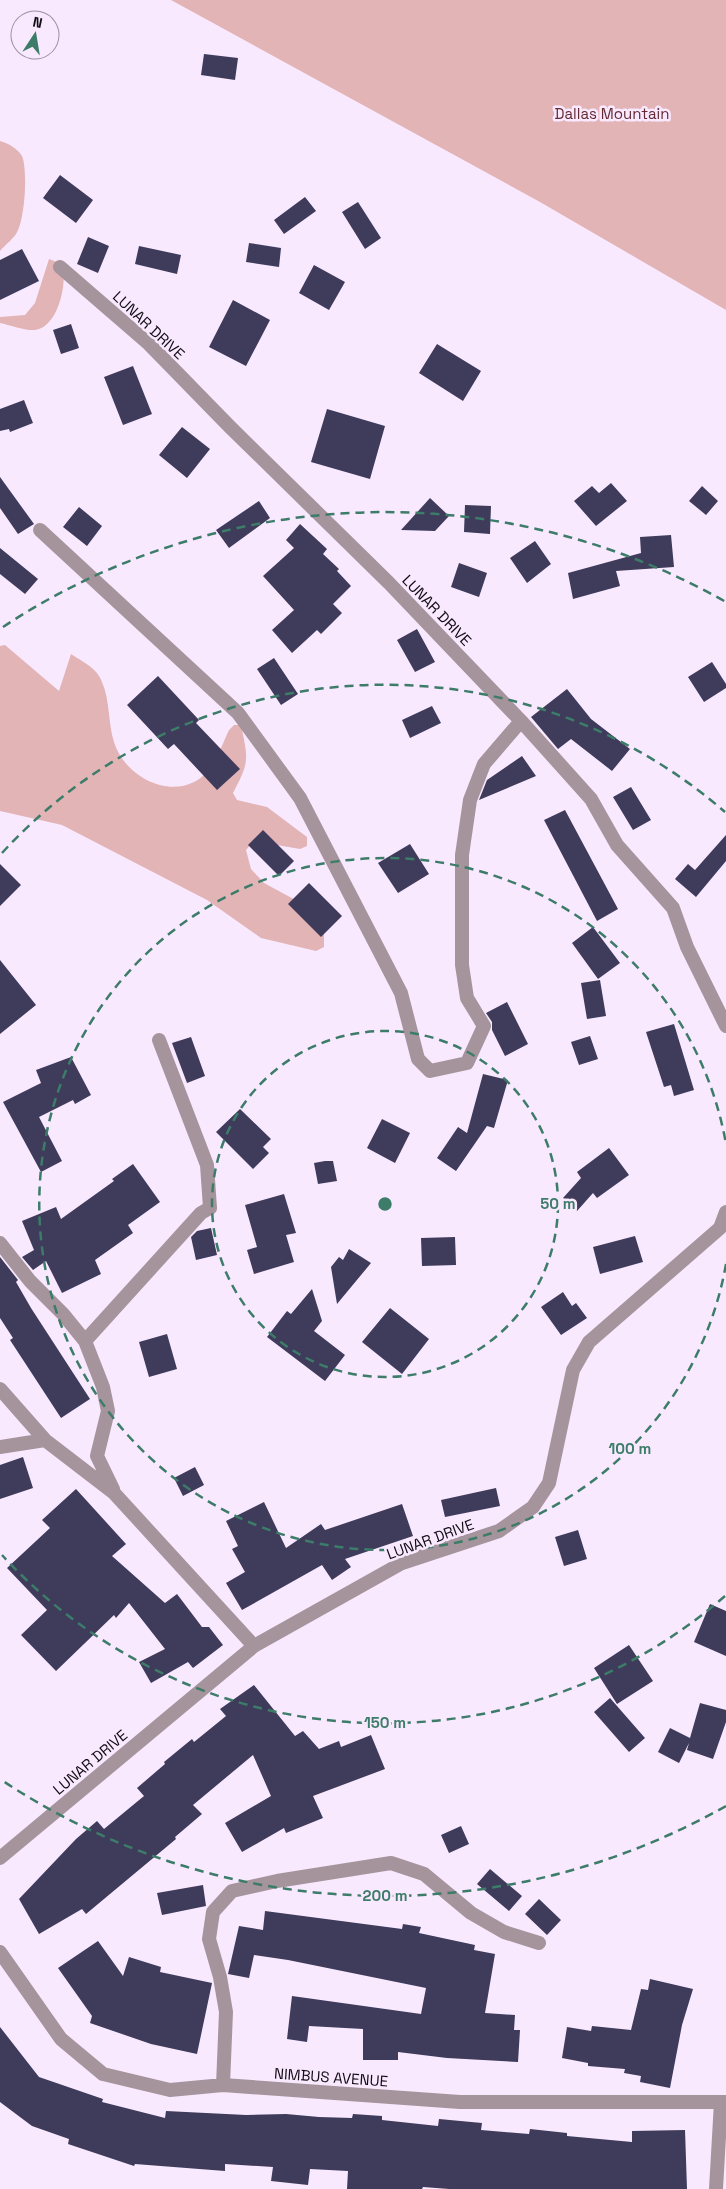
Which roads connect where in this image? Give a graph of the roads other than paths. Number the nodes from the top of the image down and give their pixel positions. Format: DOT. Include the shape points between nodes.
graph roads {
  1 [pos="60,267"];
  2 [pos="40,530"];
  3 [pos="521,721"];
  4 [pos="726,1026"];
  5 [pos="159,1040"];
  6 [pos="726,1212"];
  7 [pos="0,1243"];
  8 [pos="85,1342"];
  9 [pos="0,1389"];
  10 [pos="45,1440"];
  11 [pos="0,1447"];
  12 [pos="114,1493"];
  13 [pos="254,1646"];
  14 [pos="0,1858"];
  15 [pos="539,1943"];
  16 [pos="0,1952"];
  17 [pos="223,2086"];
  18 [pos="723,2102"];
  19 [pos="716,2189"];
  1 -- 3 [label="street, LUNAR DRIVE" via="149,344 389,583"];
  2 -- 3 [label="street" via="238,713 300,798 401,993 418,1059 430,1071 467,1063 484,1026 467,998 462,966 462,855 470,800 484,764"];
  3 -- 4 [label="street, LUNAR DRIVE" via="591,799 617,844 673,908 687,947"];
  5 -- 8 [label="street" via="207,1165 210,1208 195,1220"];
  6 -- 13 [label="street, LUNAR DRIVE" via="720,1228 590,1342 573,1370 549,1483 533,1507 499,1531 402,1563"];
  7 -- 8 [label="street"];
  8 -- 12 [label="street" via="103,1387 108,1411 97,1456"];
  9 -- 10 [label="street"];
  10 -- 11 [label="street"];
  10 -- 12 [label="street"];
  12 -- 13 [label="street"];
  13 -- 14 [label="street, LUNAR DRIVE"];
  15 -- 17 [label="street" via="504,1932 471,1913 424,1874 391,1863 232,1891 214,1912 209,1940 226,2012"];
  16 -- 17 [label="street, NIMBUS AVENUE" via="61,2039 103,2074 170,2090"];
  17 -- 18 [label="street, NIMBUS AVENUE" via="460,2102"];
  18 -- 19 [label="street"];
}
